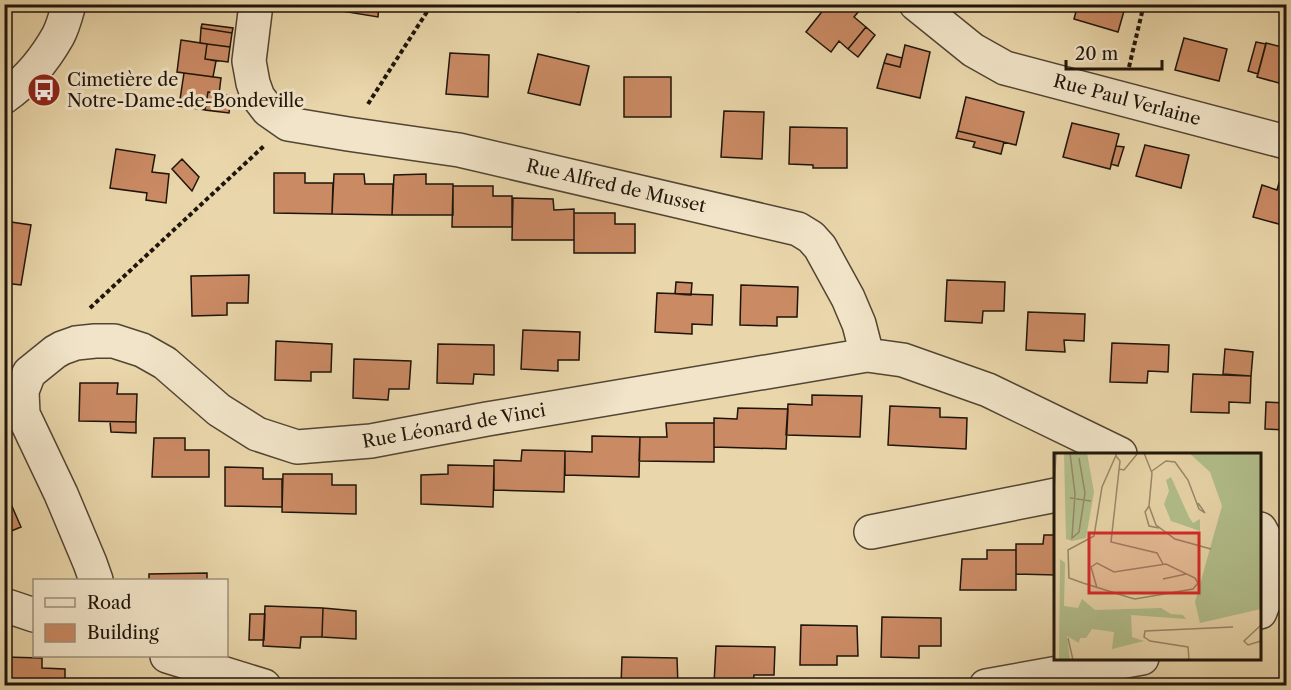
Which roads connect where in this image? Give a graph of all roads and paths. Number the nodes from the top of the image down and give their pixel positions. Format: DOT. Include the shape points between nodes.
graph roads {
  1 [pos="69,4"];
  2 [pos="256,4"];
  3 [pos="432,4"];
  4 [pos="916,4"];
  5 [pos="1144,4"];
  6 [pos="1132,56"];
  7 [pos="4,97"];
  8 [pos="288,124"];
  9 [pos="348,134"];
  10 [pos="1287,142"];
  11 [pos="62,348"];
  12 [pos="867,355"];
  13 [pos="1118,453"];
  14 [pos="1054,495"];
  15 [pos="871,532"];
  16 [pos="1261,532"];
  17 [pos="96,579"];
  18 [pos="4,605"];
  19 [pos="1261,609"];
  20 [pos="33,615"];
  21 [pos="169,657"];
  22 [pos="1131,660"];
  23 [pos="264,686"];
  24 [pos="986,686"];
  1 -- 7 [label="street" via="59,34 45,55 26,80"];
  2 -- 8 [label="street" via="249,61 253,83 268,110"];
  3 -- 9 [label="path"];
  4 -- 10 [label="street, Rue Paul Verlaine" via="972,50 1005,68"];
  5 -- 6 [label="path"];
  8 -- 9 [label="street, Rue Alfred de Musset"];
  8 -- 11 [label="path" via="89,310"];
  9 -- 12 [label="street, Rue Alfred de Musset" via="459,150 798,229 820,247 848,298"];
  11 -- 12 [label="street, Rue Léonard de Vinci" via="76,343 114,341 142,350 165,363 219,410 257,434 297,447 371,441"];
  11 -- 17 [label="street, Rue Léonard de Vinci" via="29,373 22,392 23,414"];
  12 -- 13 [label="street, Rue Léonard de Vinci" via="903,360 988,390"];
  14 -- 15 [label="street"];
  16 -- 19 [label="street" via="1274,562"];
  18 -- 20 [label="street"];
  21 -- 23 [label="street"];
  22 -- 24 [label="street"];
}
